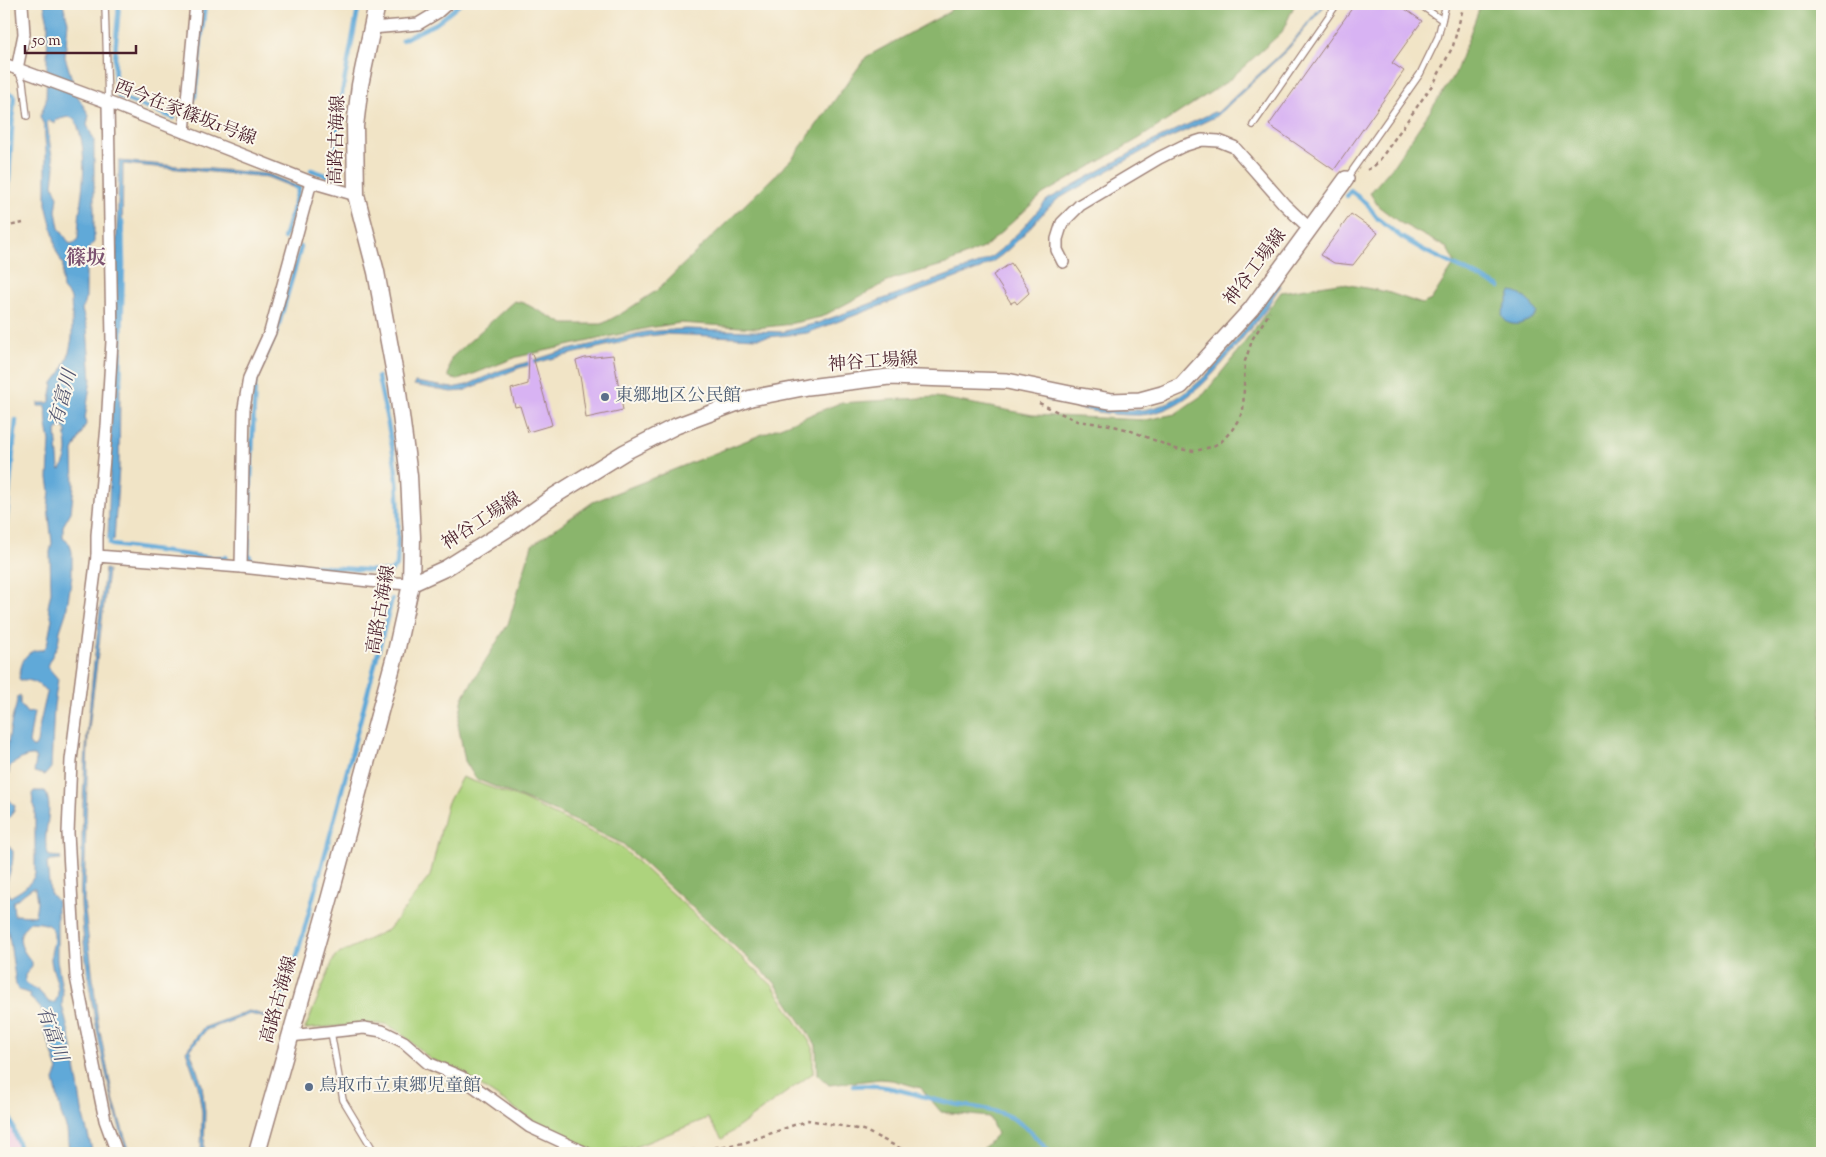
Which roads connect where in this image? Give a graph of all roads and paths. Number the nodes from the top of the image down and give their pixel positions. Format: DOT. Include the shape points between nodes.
graph roads {
  1 [pos="22,4"];
  2 [pos="106,4"];
  3 [pos="196,4"];
  4 [pos="377,4"];
  5 [pos="447,4"];
  6 [pos="1337,4"];
  7 [pos="1419,4"];
  8 [pos="1446,4"];
  9 [pos="1464,4"];
  10 [pos="1442,20"];
  11 [pos="372,28"];
  12 [pos="4,64"];
  13 [pos="17,69"];
  14 [pos="108,104"];
  15 [pos="27,116"];
  16 [pos="1252,125"];
  17 [pos="184,132"];
  18 [pos="1346,178"];
  19 [pos="312,182"];
  20 [pos="356,195"];
  21 [pos="23,223"];
  22 [pos="4,226"];
  23 [pos="1309,228"];
  24 [pos="1063,262"];
  25 [pos="1270,312"];
  26 [pos="1038,388"];
  27 [pos="97,556"];
  28 [pos="242,568"];
  29 [pos="411,584"];
  30 [pos="330,1032"];
  31 [pos="290,1036"];
  32 [pos="117,1153"];
  33 [pos="257,1153"];
  34 [pos="375,1153"];
  35 [pos="586,1153"];
  36 [pos="635,1153"];
  37 [pos="930,1153"];
  1 -- 13 [label="street" via="24,34"];
  2 -- 14 [label="lane"];
  3 -- 17 [label="street"];
  4 -- 11 [label="main road, 高路古海線"];
  5 -- 11 [label="street" via="418,24"];
  6 -- 16 [label="lane"];
  7 -- 10 [label="lane"];
  8 -- 10 [label="lane"];
  9 -- 18 [label="path" via="1453,46 1435,81 1379,161 1373,167"];
  10 -- 18 [label="lane" via="1438,38 1420,74"];
  11 -- 20 [label="main road, 高路古海線" via="355,126"];
  12 -- 13 [label="street, 西今在家篠坂1号線"];
  13 -- 14 [label="street, 西今在家篠坂1号線"];
  13 -- 15 [label="lane" via="23,82"];
  14 -- 17 [label="street, 西今在家篠坂1号線"];
  14 -- 27 [label="street" via="112,340"];
  17 -- 19 [label="street, 西今在家篠坂1号線"];
  18 -- 23 [label="street, 神谷工場線"];
  19 -- 20 [label="street, 西今在家篠坂1号線"];
  19 -- 28 [label="street" via="270,332 249,378 244,408"];
  20 -- 29 [label="main road, 高路古海線" via="376,272 398,385 409,476"];
  21 -- 22 [label="path"];
  23 -- 24 [label="street" via="1234,147 1219,141 1202,140 1158,158 1080,204 1062,223 1057,239"];
  23 -- 26 [label="street, 神谷工場線" via="1251,309 1181,386 1140,400 1111,401"];
  25 -- 26 [label="path" via="1253,338 1245,361 1240,419 1221,442 1202,451 1176,449 1129,430 1077,421 1037,402"];
  26 -- 29 [label="street, 神谷工場線" via="1008,381 889,376 751,398 676,426 625,452 554,496 511,528 446,568"];
  27 -- 28 [label="street"];
  27 -- 32 [label="street" via="71,760 68,833 76,977 105,1120"];
  28 -- 29 [label="street"];
  29 -- 31 [label="main road, 高路古海線" via="396,652"];
  30 -- 31 [label="street"];
  30 -- 34 [label="lane" via="343,1100"];
  30 -- 35 [label="street" via="364,1028 382,1031 404,1042 428,1063 461,1077 530,1128"];
  31 -- 33 [label="main road, 高路古海線"];
  36 -- 37 [label="path" via="699,1150 744,1143 808,1120 863,1130 904,1150"];
}
